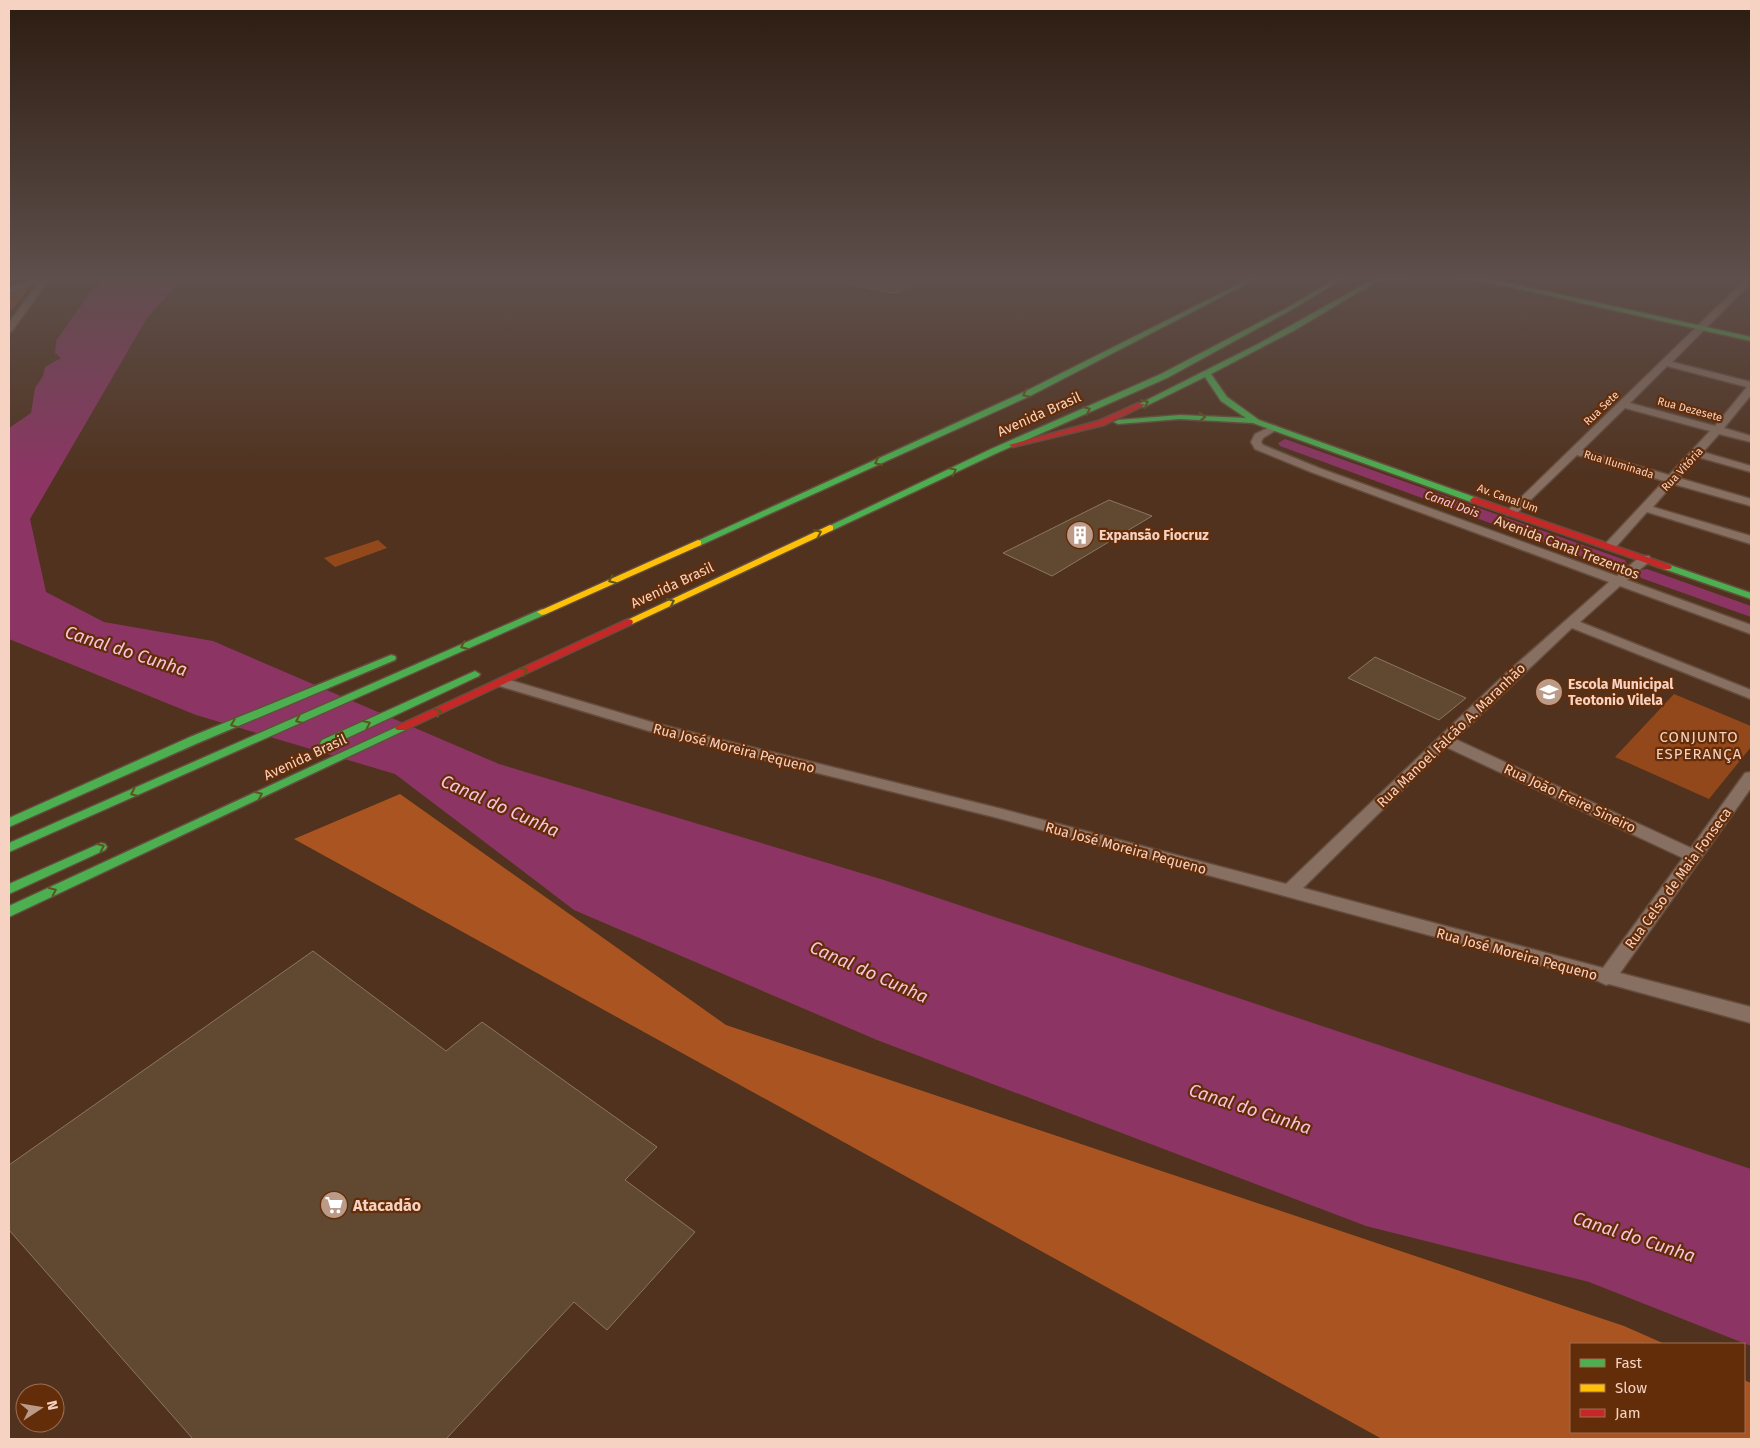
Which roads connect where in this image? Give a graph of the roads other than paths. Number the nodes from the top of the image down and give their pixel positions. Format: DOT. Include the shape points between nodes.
graph roads {
  1 [pos="1100,345"];
  2 [pos="1124,345"];
  3 [pos="1223,345"];
  4 [pos="1262,345"];
  5 [pos="1685,345"];
  6 [pos="1068,360"];
  7 [pos="1666,363"];
  8 [pos="1207,374"];
  9 [pos="1751,385"];
  10 [pos="1751,389"];
  11 [pos="1074,403"];
  12 [pos="1622,404"];
  13 [pos="1029,422"];
  14 [pos="1256,422"];
  15 [pos="1101,423"];
  16 [pos="1274,428"];
  17 [pos="1717,430"];
  18 [pos="1751,439"];
  19 [pos="994,451"];
  20 [pos="1574,451"];
  21 [pos="1696,453"];
  22 [pos="1751,468"];
  23 [pos="1671,480"];
  24 [pos="1751,502"];
  25 [pos="1645,508"];
  26 [pos="1511,513"];
  27 [pos="1751,540"];
  28 [pos="1610,546"];
  29 [pos="1645,559"];
  30 [pos="1617,582"];
  31 [pos="1751,596"];
  32 [pos="1571,623"];
  33 [pos="1751,630"];
  34 [pos="399,654"];
  35 [pos="482,670"];
  36 [pos="501,682"];
  37 [pos="1751,695"];
  38 [pos="1445,740"];
  39 [pos="313,749"];
  40 [pos="156,757"];
  41 [pos="1751,777"];
  42 [pos="9,812"];
  43 [pos="9,823"];
  44 [pos="115,840"];
  45 [pos="9,848"];
  46 [pos="1694,856"];
  47 [pos="9,889"];
  48 [pos="1289,891"];
  49 [pos="9,912"];
  50 [pos="1606,978"];
  51 [pos="1751,1015"];
  1 -- 6 [label="main road"];
  2 -- 45 [label="main road, Avenida Brasil, one-way" via="1027,394"];
  19 -- 3 [label="main road, Avenida Brasil, one-way" via="1164,376"];
  4 -- 8 [label="main road"];
  5 -- 7 [label="street, Rua Sete"];
  7 -- 9 [label="street"];
  7 -- 12 [label="street, Rua Sete"];
  8 -- 14 [label="main road" via="1224,399"];
  15 -- 8 [label="main road, one-way"];
  10 -- 17 [label="street, Rua Vitória"];
  11 -- 13 [label="main road, Avenida Brasil"];
  12 -- 17 [label="street, Rua Dezesete"];
  12 -- 20 [label="street, Rua Sete"];
  15 -- 14 [label="main road, one-way" via="1180,417"];
  14 -- 16 [label="main road, Av. Canal Um"];
  15 -- 19 [label="main road"];
  16 -- 26 [label="main road, Av. Canal Um"];
  16 -- 30 [label="street, Avenida Canal Trezentos" via="1259,436 1256,442 1259,447"];
  17 -- 18 [label="street, Rua Dezesete"];
  17 -- 21 [label="street, Rua Vitória"];
  36 -- 19 [label="main road, Avenida Brasil, one-way"];
  20 -- 23 [label="street, Rua Iluminada"];
  20 -- 26 [label="street, Rua Sete"];
  21 -- 22 [label="street"];
  21 -- 23 [label="street, Rua Vitória"];
  23 -- 24 [label="street, Rua Iluminada"];
  23 -- 25 [label="street, Rua Vitória"];
  25 -- 27 [label="street"];
  25 -- 28 [label="street, Rua Vitória"];
  26 -- 28 [label="main road, Av. Canal Um"];
  28 -- 29 [label="main road, Av. Canal Um"];
  29 -- 30 [label="street, Rua Manoel Falcão A. Maranhão"];
  29 -- 31 [label="main road, Av. Canal Um"];
  30 -- 32 [label="street, Rua Manoel Falcão A. Maranhão"];
  30 -- 33 [label="street, Avenida Canal Trezentos"];
  32 -- 37 [label="street"];
  32 -- 38 [label="street, Rua Manoel Falcão A. Maranhão"];
  34 -- 40 [label="main road, one-way"];
  39 -- 35 [label="main road, Avenida Brasil, one-way"];
  36 -- 48 [label="street, Rua José Moreira Pequeno" via="654,728 998,813"];
  49 -- 36 [label="main road, Avenida Brasil, one-way"];
  38 -- 46 [label="street, Rua João Freire Sineiro"];
  38 -- 48 [label="street, Rua Manoel Falcão A. Maranhão"];
  40 -- 42 [label="main road"];
  40 -- 43 [label="main road"];
  41 -- 46 [label="street, Rua Celso de Maia Fonseca"];
  47 -- 44 [label="main road, one-way"];
  46 -- 50 [label="street, Rua Celso de Maia Fonseca"];
  48 -- 50 [label="street, Rua José Moreira Pequeno"];
  50 -- 51 [label="street, Rua José Moreira Pequeno"];
}
